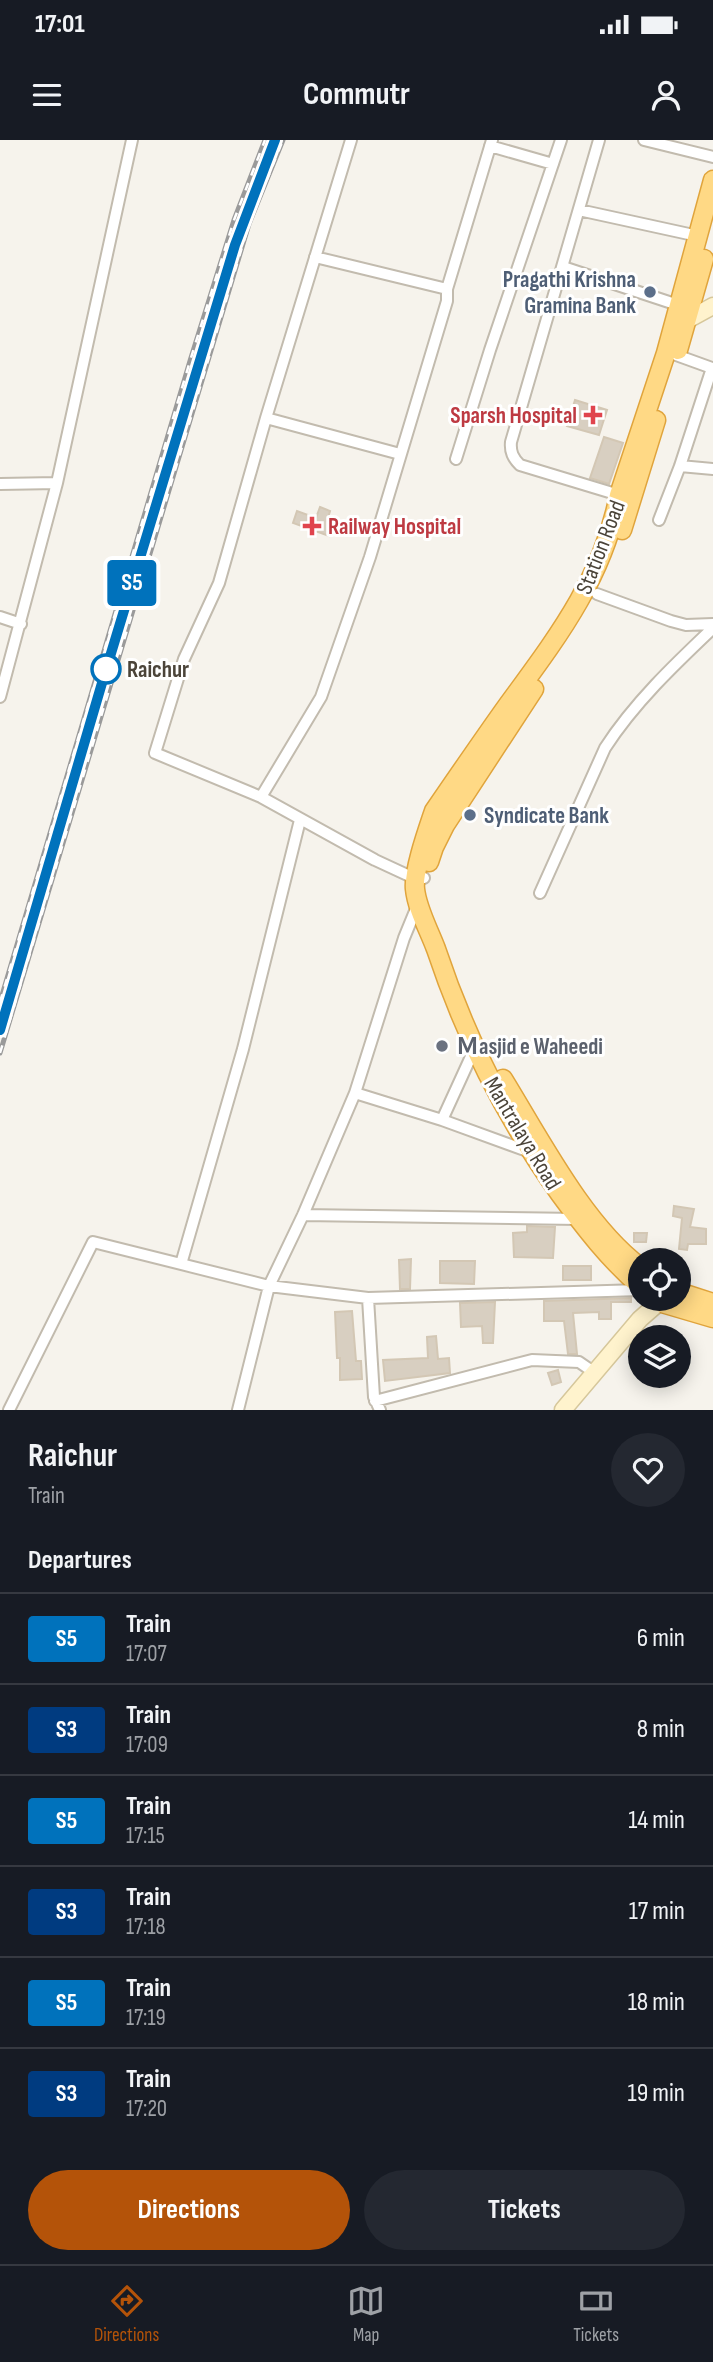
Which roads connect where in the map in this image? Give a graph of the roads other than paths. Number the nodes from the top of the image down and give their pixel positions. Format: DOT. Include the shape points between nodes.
graph roads {
  1 [pos="132,140"];
  2 [pos="351,140"];
  3 [pos="561,140"];
  4 [pos="599,140"];
  5 [pos="644,140"];
  6 [pos="491,143"];
  7 [pos="713,157"];
  8 [pos="553,164"];
  9 [pos="713,180"];
  10 [pos="579,210"];
  11 [pos="706,231"];
  12 [pos="315,257"];
  13 [pos="563,267"];
  14 [pos="447,289"];
  15 [pos="713,306"];
  16 [pos="683,312"];
  17 [pos="676,355"];
  18 [pos="713,368"];
  19 [pos="265,418"];
  20 [pos="400,454"];
  21 [pos="456,459"];
  22 [pos="680,466"];
  23 [pos="713,469"];
  24 [pos="57,483"];
  25 [pos="0,484"];
  26 [pos="619,495"];
  27 [pos="659,520"];
  28 [pos="597,594"];
  29 [pos="0,617"];
  30 [pos="21,624"];
  31 [pos="713,626"];
  32 [pos="0,696"];
  33 [pos="261,797"];
  34 [pos="300,820"];
  35 [pos="420,878"];
  36 [pos="540,892"];
  37 [pos="419,902"];
  38 [pos="474,1050"];
  39 [pos="355,1093"];
  40 [pos="442,1120"];
  41 [pos="530,1152"];
  42 [pos="303,1215"];
  43 [pos="579,1219"];
  44 [pos="628,1257"];
  45 [pos="181,1264"];
  46 [pos="628,1277"];
  47 [pos="269,1286"];
  48 [pos="628,1288"];
  49 [pos="691,1296"];
  50 [pos="368,1298"];
  51 [pos="713,1303"];
  52 [pos="691,1310"];
  53 [pos="649,1311"];
  54 [pos="713,1318"];
  55 [pos="595,1373"];
  56 [pos="375,1405"];
  57 [pos="9,1410"];
  58 [pos="238,1410"];
  59 [pos="563,1410"];
  1 -- 24 [label="street"];
  2 -- 12 [label="street"];
  3 -- 8 [label="street"];
  4 -- 10 [label="street"];
  5 -- 7 [label="street"];
  6 -- 8 [label="street"];
  6 -- 14 [label="street"];
  8 -- 21 [label="street"];
  9 -- 11 [label="highway, Station Road"];
  10 -- 11 [label="street"];
  10 -- 13 [label="street"];
  11 -- 16 [label="highway, Station Road"];
  12 -- 14 [label="street"];
  12 -- 19 [label="street"];
  13 -- 16 [label="street"];
  13 -- 26 [label="street" via="510,450 520,465"];
  14 -- 20 [label="street"];
  15 -- 16 [label="main road"];
  16 -- 17 [label="highway, Station Road"];
  16 -- 26 [label="highway, Station Road" via="672,330"];
  17 -- 18 [label="street"];
  17 -- 28 [label="highway, Station Road" via="626,520"];
  18 -- 22 [label="street"];
  19 -- 20 [label="street"];
  19 -- 33 [label="street" via="219,583 184,659 155,753"];
  20 -- 33 [label="street" via="321,697"];
  22 -- 23 [label="street"];
  22 -- 27 [label="street"];
  24 -- 25 [label="street"];
  24 -- 30 [label="street"];
  26 -- 35 [label="highway, Station Road" via="615,518 587,590 434,811"];
  28 -- 31 [label="street" via="671,621"];
  28 -- 35 [label="highway, Station Road" via="445,825"];
  29 -- 30 [label="street"];
  30 -- 32 [label="street"];
  31 -- 36 [label="street" via="615,732"];
  33 -- 34 [label="street"];
  34 -- 35 [label="street"];
  34 -- 45 [label="street" via="243,1049"];
  35 -- 37 [label="highway, Mantralaya Road" via="415,887"];
  35 -- 44 [label="highway, Mantralaya Road" via="484,1048 552,1159 590,1214"];
  37 -- 38 [label="highway, Mantralaya Road"];
  37 -- 39 [label="street"];
  38 -- 40 [label="street"];
  38 -- 41 [label="highway, Mantralaya Road"];
  39 -- 40 [label="street"];
  39 -- 42 [label="street"];
  40 -- 41 [label="street"];
  41 -- 43 [label="highway, Mantralaya Road"];
  42 -- 43 [label="street"];
  42 -- 47 [label="street"];
  43 -- 46 [label="highway, Mantralaya Road"];
  45 -- 47 [label="street"];
  45 -- 57 [label="street" via="93,1242"];
  47 -- 50 [label="street"];
  47 -- 58 [label="street"];
  48 -- 50 [label="street"];
  49 -- 51 [label="highway"];
  50 -- 56 [label="street"];
  52 -- 54 [label="highway"];
  53 -- 55 [label="main road"];
  55 -- 56 [label="street" via="579,1362 532,1360"];
  55 -- 59 [label="main road"];
}
